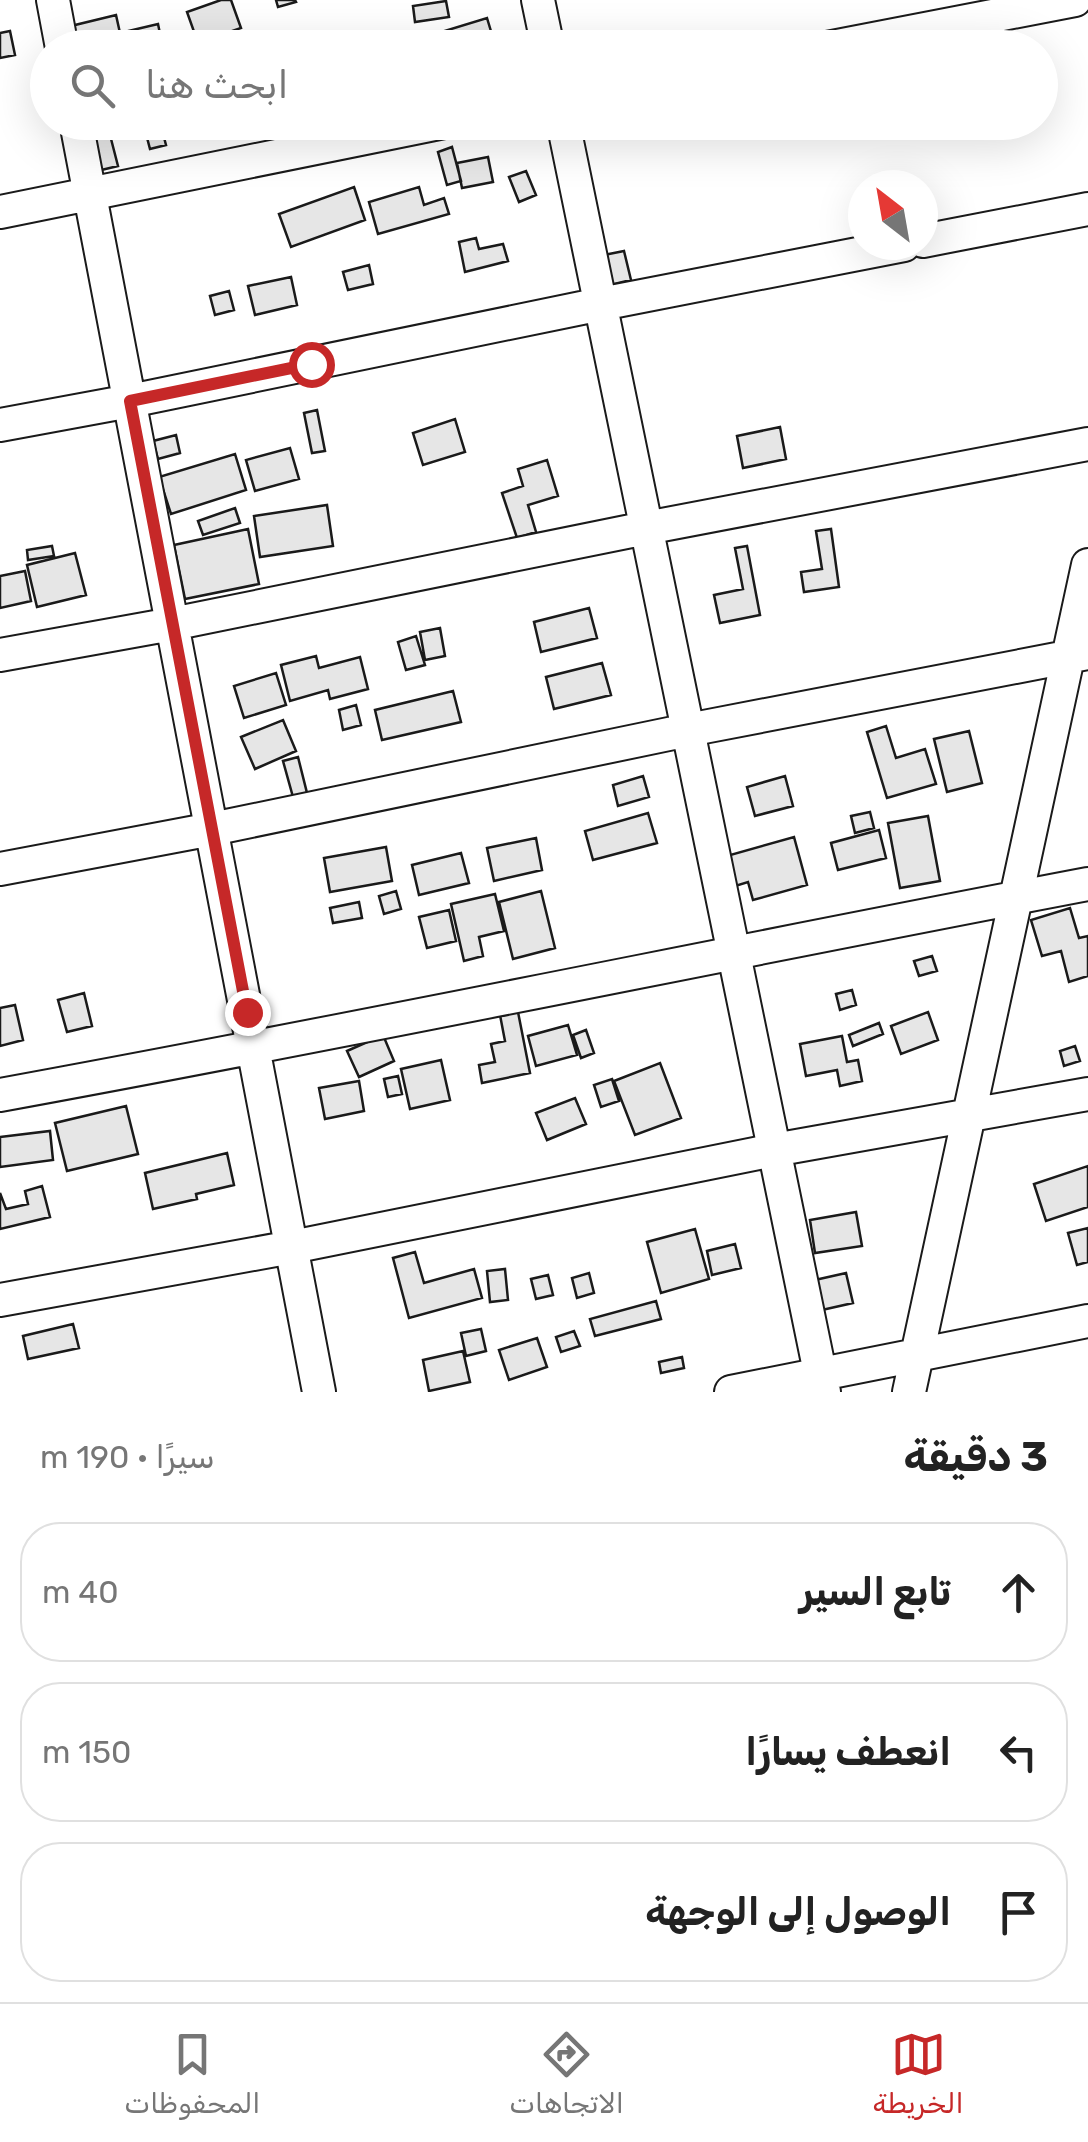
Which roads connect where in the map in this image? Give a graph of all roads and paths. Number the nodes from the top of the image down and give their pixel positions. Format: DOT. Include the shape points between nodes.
graph roads {
  1 [pos="53,0"];
  2 [pos="538,0"];
  3 [pos="1074,0"];
  4 [pos="59,30"];
  5 [pos="544,30"];
  6 [pos="920,30"];
  7 [pos="79,140"];
  8 [pos="357,140"];
  9 [pos="568,140"];
  10 [pos="90,195"];
  11 [pos="1088,209"];
  12 [pos="0,212"];
  13 [pos="938,238"];
  14 [pos="848,256"];
  15 [pos="601,304"];
  16 [pos="130,401"];
  17 [pos="0,425"];
  18 [pos="1088,444"];
  19 [pos="646,528"];
  20 [pos="1088,565"];
  21 [pos="172,624"];
  22 [pos="0,655"];
  23 [pos="1078,655"];
  24 [pos="688,730"];
  25 [pos="212,830"];
  26 [pos="0,868"];
  27 [pos="1088,884"];
  28 [pos="1016,898"];
  29 [pos="734,952"];
  30 [pos="254,1049"];
  31 [pos="1088,1094"];
  32 [pos="0,1096"];
  33 [pos="969,1115"];
  34 [pos="774,1150"];
  35 [pos="292,1248"];
  36 [pos="0,1300"];
  37 [pos="1088,1320"];
  38 [pos="917,1355"];
  39 [pos="822,1383"];
  40 [pos="319,1392"];
  41 [pos="730,1392"];
  42 [pos="908,1392"];
  1 -- 4 [label="street"];
  2 -- 5 [label="street"];
  3 -- 6 [label="street"];
  7 -- 10 [label="street"];
  8 -- 10 [label="street"];
  9 -- 15 [label="street"];
  10 -- 12 [label="street"];
  10 -- 16 [label="street"];
  11 -- 13 [label="street"];
  14 -- 15 [label="street"];
  15 -- 16 [label="street"];
  15 -- 19 [label="street"];
  16 -- 17 [label="street"];
  16 -- 21 [label="street"];
  18 -- 19 [label="street"];
  19 -- 21 [label="street"];
  19 -- 24 [label="street"];
  20 -- 23 [label="street"];
  21 -- 22 [label="street"];
  21 -- 25 [label="street"];
  23 -- 24 [label="street"];
  23 -- 28 [label="street"];
  24 -- 25 [label="street"];
  24 -- 29 [label="street"];
  25 -- 26 [label="street"];
  25 -- 30 [label="street"];
  27 -- 28 [label="street"];
  28 -- 29 [label="street"];
  28 -- 33 [label="street"];
  29 -- 30 [label="street"];
  29 -- 34 [label="street"];
  30 -- 32 [label="street"];
  30 -- 35 [label="street"];
  31 -- 33 [label="street"];
  33 -- 34 [label="street"];
  33 -- 38 [label="street"];
  34 -- 35 [label="street"];
  34 -- 39 [label="street"];
  35 -- 36 [label="street"];
  35 -- 40 [label="street"];
  37 -- 38 [label="street"];
  38 -- 39 [label="street"];
  38 -- 42 [label="street"];
  39 -- 41 [label="street"];
}
